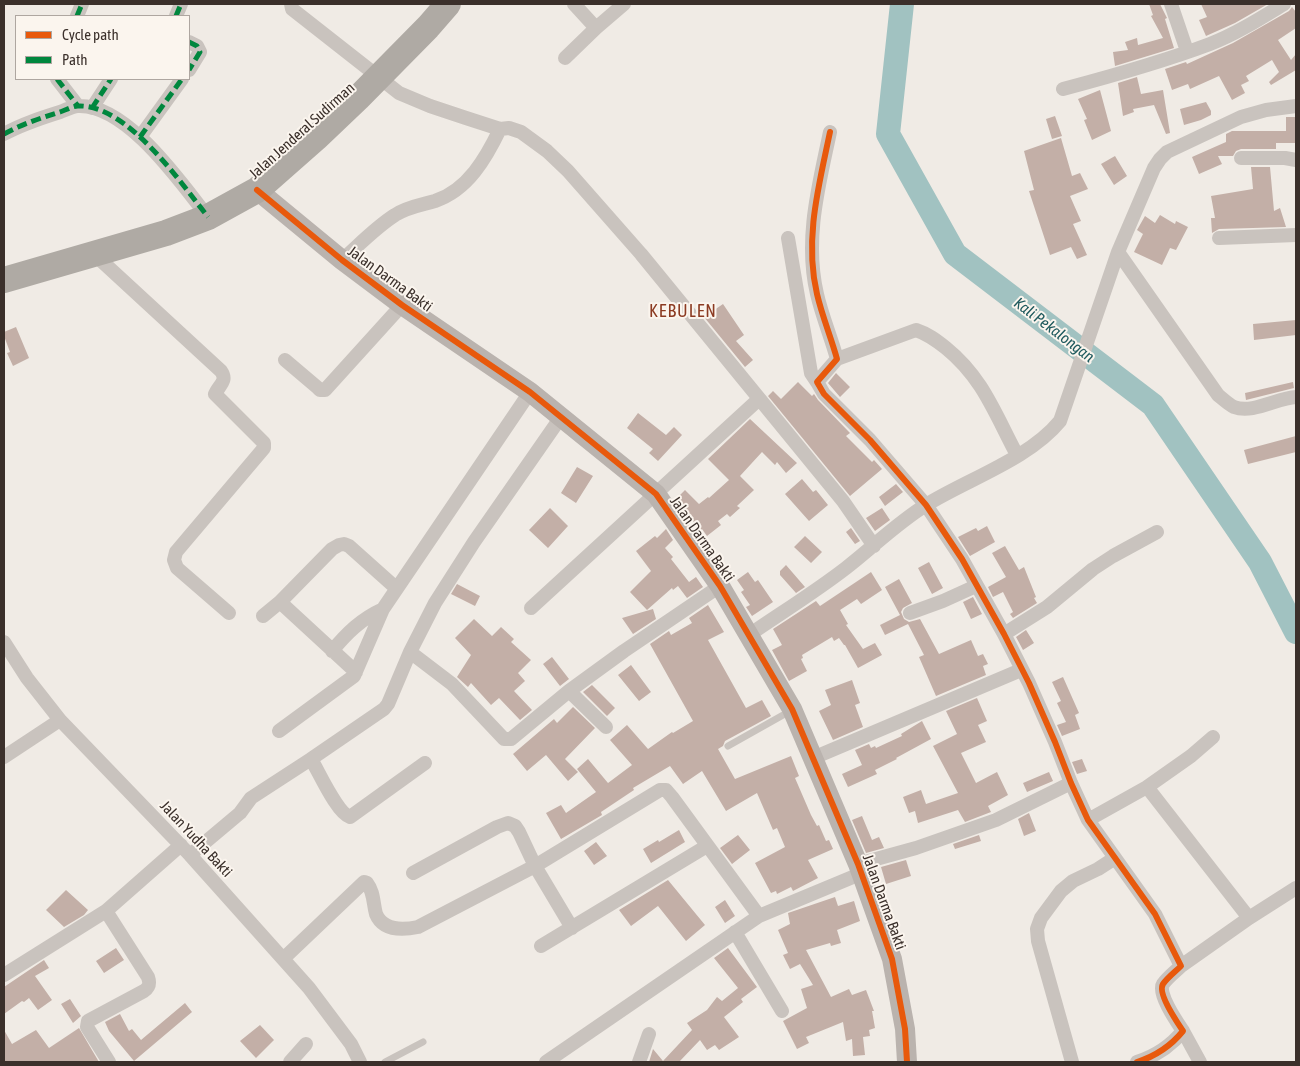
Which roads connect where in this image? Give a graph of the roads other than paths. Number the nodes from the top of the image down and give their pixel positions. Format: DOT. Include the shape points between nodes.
graph roads {
  1 [pos="291,4"];
  2 [pos="448,4"];
  3 [pos="574,4"];
  4 [pos="624,4"];
  5 [pos="1170,4"];
  6 [pos="1284,4"];
  7 [pos="596,28"];
  8 [pos="190,42"];
  9 [pos="1188,51"];
  10 [pos="565,58"];
  11 [pos="190,68"];
  12 [pos="378,78"];
  13 [pos="58,80"];
  14 [pos="110,80"];
  15 [pos="181,80"];
  16 [pos="1063,89"];
  17 [pos="78,106"];
  18 [pos="1296,106"];
  19 [pos="92,108"];
  20 [pos="500,129"];
  21 [pos="830,132"];
  22 [pos="4,134"];
  23 [pos="140,137"];
  24 [pos="1241,158"];
  25 [pos="1296,160"];
  26 [pos="257,190"];
  27 [pos="208,217"];
  28 [pos="1296,235"];
  29 [pos="788,238"];
  30 [pos="1219,238"];
  31 [pos="1118,252"];
  32 [pos="94,254"];
  33 [pos="342,260"];
  34 [pos="4,280"];
  35 [pos="402,305"];
  36 [pos="837,359"];
  37 [pos="285,360"];
  38 [pos="817,382"];
  39 [pos="530,392"];
  40 [pos="1296,397"];
  41 [pos="759,399"];
  42 [pos="561,417"];
  43 [pos="1017,455"];
  44 [pos="656,494"];
  45 [pos="926,505"];
  46 [pos="1156,532"];
  47 [pos="874,546"];
  48 [pos="720,586"];
  49 [pos="976,586"];
  50 [pos="396,588"];
  51 [pos="280,602"];
  52 [pos="532,608"];
  53 [pos="383,609"];
  54 [pos="229,613"];
  55 [pos="910,614"];
  56 [pos="263,616"];
  57 [pos="1004,634"];
  58 [pos="749,635"];
  59 [pos="4,642"];
  60 [pos="332,651"];
  61 [pos="410,652"];
  62 [pos="1021,670"];
  63 [pos="356,672"];
  64 [pos="569,691"];
  65 [pos="792,709"];
  66 [pos="60,720"];
  67 [pos="606,727"];
  68 [pos="279,731"];
  69 [pos="1213,737"];
  70 [pos="728,746"];
  71 [pos="4,757"];
  72 [pos="813,758"];
  73 [pos="311,759"];
  74 [pos="425,763"];
  75 [pos="1071,783"];
  76 [pos="1147,787"];
  77 [pos="1088,820"];
  78 [pos="707,846"];
  79 [pos="185,850"];
  80 [pos="1115,858"];
  81 [pos="535,866"];
  82 [pos="859,869"];
  83 [pos="414,873"];
  84 [pos="1296,888"];
  85 [pos="106,911"];
  86 [pos="759,916"];
  87 [pos="1249,918"];
  88 [pos="572,928"];
  89 [pos="735,932"];
  90 [pos="541,946"];
  91 [pos="284,959"];
  92 [pos="1181,966"];
  93 [pos="4,975"];
  94 [pos="782,1011"];
  95 [pos="1182,1031"];
  96 [pos="649,1034"];
  97 [pos="423,1042"];
  98 [pos="306,1044"];
  99 [pos="109,1062"];
  100 [pos="290,1062"];
  101 [pos="360,1062"];
  102 [pos="385,1062"];
  103 [pos="546,1062"];
  104 [pos="639,1062"];
  105 [pos="907,1062"];
  106 [pos="1072,1062"];
  107 [pos="1136,1062"];
  108 [pos="1200,1062"];
  1 -- 12 [label="street" via="292,9"];
  2 -- 12 [label="highway, Jalan Jenderal Sudirman"];
  3 -- 7 [label="street"];
  4 -- 7 [label="street"];
  5 -- 9 [label="street"];
  6 -- 9 [label="street" via="1248,26"];
  7 -- 10 [label="street"];
  8 -- 11 [label="street" via="200,52"];
  9 -- 16 [label="street"];
  12 -- 20 [label="street" via="403,95"];
  12 -- 26 [label="highway, Jalan Jenderal Sudirman"];
  13 -- 17 [label="street"];
  14 -- 19 [label="street"];
  15 -- 23 [label="street"];
  17 -- 19 [label="street"];
  17 -- 22 [label="street" via="22,124"];
  18 -- 31 [label="street" via="1242,117 1167,152 1154,168"];
  19 -- 23 [label="street" via="110,115"];
  20 -- 33 [label="street" via="482,165 460,187 436,201 395,215"];
  20 -- 41 [label="street" via="513,129 532,138 568,171 641,254"];
  21 -- 36 [label="street" via="814,211 812,267 818,300"];
  23 -- 27 [label="street"];
  24 -- 25 [label="street"];
  26 -- 27 [label="highway, Jalan Jenderal Sudirman"];
  26 -- 33 [label="street, Jalan Darma Bakti"];
  27 -- 32 [label="highway, Jalan Jenderal Sudirman"];
  28 -- 30 [label="street"];
  29 -- 38 [label="street" via="811,373"];
  31 -- 40 [label="street" via="1212,387 1226,402 1248,408"];
  31 -- 43 [label="street" via="1060,421 1042,439"];
  32 -- 34 [label="highway, Jalan Jenderal Sudirman"];
  32 -- 54 [label="street" via="223,374 224,381 215,394 264,443 264,448 176,552 174,560 178,568"];
  33 -- 35 [label="street, Jalan Darma Bakti"];
  35 -- 37 [label="street" via="325,390 320,390"];
  35 -- 39 [label="street, Jalan Darma Bakti"];
  36 -- 38 [label="street"];
  36 -- 43 [label="street" via="916,330 931,336 966,366 984,390"];
  38 -- 45 [label="street" via="824,394 870,440"];
  39 -- 42 [label="street, Jalan Darma Bakti"];
  39 -- 50 [label="street"];
  41 -- 44 [label="street"];
  41 -- 47 [label="street" via="843,501"];
  42 -- 44 [label="street, Jalan Darma Bakti"];
  42 -- 61 [label="street" via="474,542 435,603"];
  43 -- 45 [label="street"];
  44 -- 48 [label="street, Jalan Darma Bakti"];
  44 -- 52 [label="street"];
  45 -- 47 [label="street"];
  45 -- 49 [label="street"];
  46 -- 57 [label="street" via="1113,556 1047,607"];
  47 -- 58 [label="street"];
  48 -- 58 [label="street, Jalan Darma Bakti"];
  48 -- 64 [label="street"];
  49 -- 55 [label="street"];
  49 -- 57 [label="street"];
  50 -- 51 [label="street" via="344,544 332,549"];
  50 -- 53 [label="street"];
  51 -- 56 [label="street"];
  51 -- 60 [label="street"];
  53 -- 60 [label="street" via="357,624"];
  53 -- 63 [label="street"];
  57 -- 62 [label="street"];
  58 -- 65 [label="street, Jalan Darma Bakti"];
  59 -- 66 [label="street, Jalan Yudha Bakti"];
  60 -- 63 [label="street"];
  61 -- 64 [label="street" via="452,684 506,740 514,737"];
  61 -- 73 [label="street" via="384,709"];
  62 -- 72 [label="street"];
  62 -- 75 [label="street" via="1056,742"];
  63 -- 68 [label="street" via="346,683"];
  64 -- 67 [label="street"];
  65 -- 70 [label="lane"];
  65 -- 72 [label="street, Jalan Darma Bakti"];
  66 -- 71 [label="street"];
  66 -- 79 [label="street, Jalan Yudha Bakti"];
  69 -- 76 [label="street"];
  72 -- 82 [label="street, Jalan Darma Bakti"];
  73 -- 74 [label="street" via="337,804 350,817"];
  73 -- 79 [label="street" via="251,798 240,813"];
  75 -- 77 [label="street"];
  75 -- 82 [label="street" via="996,820"];
  76 -- 77 [label="street"];
  76 -- 87 [label="street"];
  77 -- 80 [label="street"];
  78 -- 81 [label="street" via="672,797 666,790 660,790"];
  78 -- 86 [label="street"];
  78 -- 88 [label="street"];
  79 -- 85 [label="street"];
  79 -- 91 [label="street, Jalan Yudha Bakti"];
  80 -- 92 [label="street" via="1155,914"];
  80 -- 106 [label="street" via="1061,891 1037,929"];
  81 -- 83 [label="street" via="519,832 508,823"];
  81 -- 88 [label="street"];
  81 -- 91 [label="street" via="418,927 407,929 388,927 381,922 371,890 364,882"];
  82 -- 86 [label="street"];
  82 -- 105 [label="street, Jalan Darma Bakti" via="892,959 905,1029"];
  84 -- 87 [label="street"];
  85 -- 93 [label="street"];
  85 -- 99 [label="street" via="149,983 144,991 88,1021 87,1027"];
  86 -- 89 [label="street"];
  87 -- 92 [label="street"];
  88 -- 90 [label="street"];
  89 -- 94 [label="street"];
  89 -- 103 [label="street"];
  91 -- 101 [label="street, Jalan Yudha Bakti" via="333,1019"];
  92 -- 95 [label="street" via="1161,988"];
  95 -- 107 [label="street" via="1159,1053"];
  95 -- 108 [label="street"];
  96 -- 104 [label="street"];
  97 -- 102 [label="lane"];
  98 -- 100 [label="street"];
}
